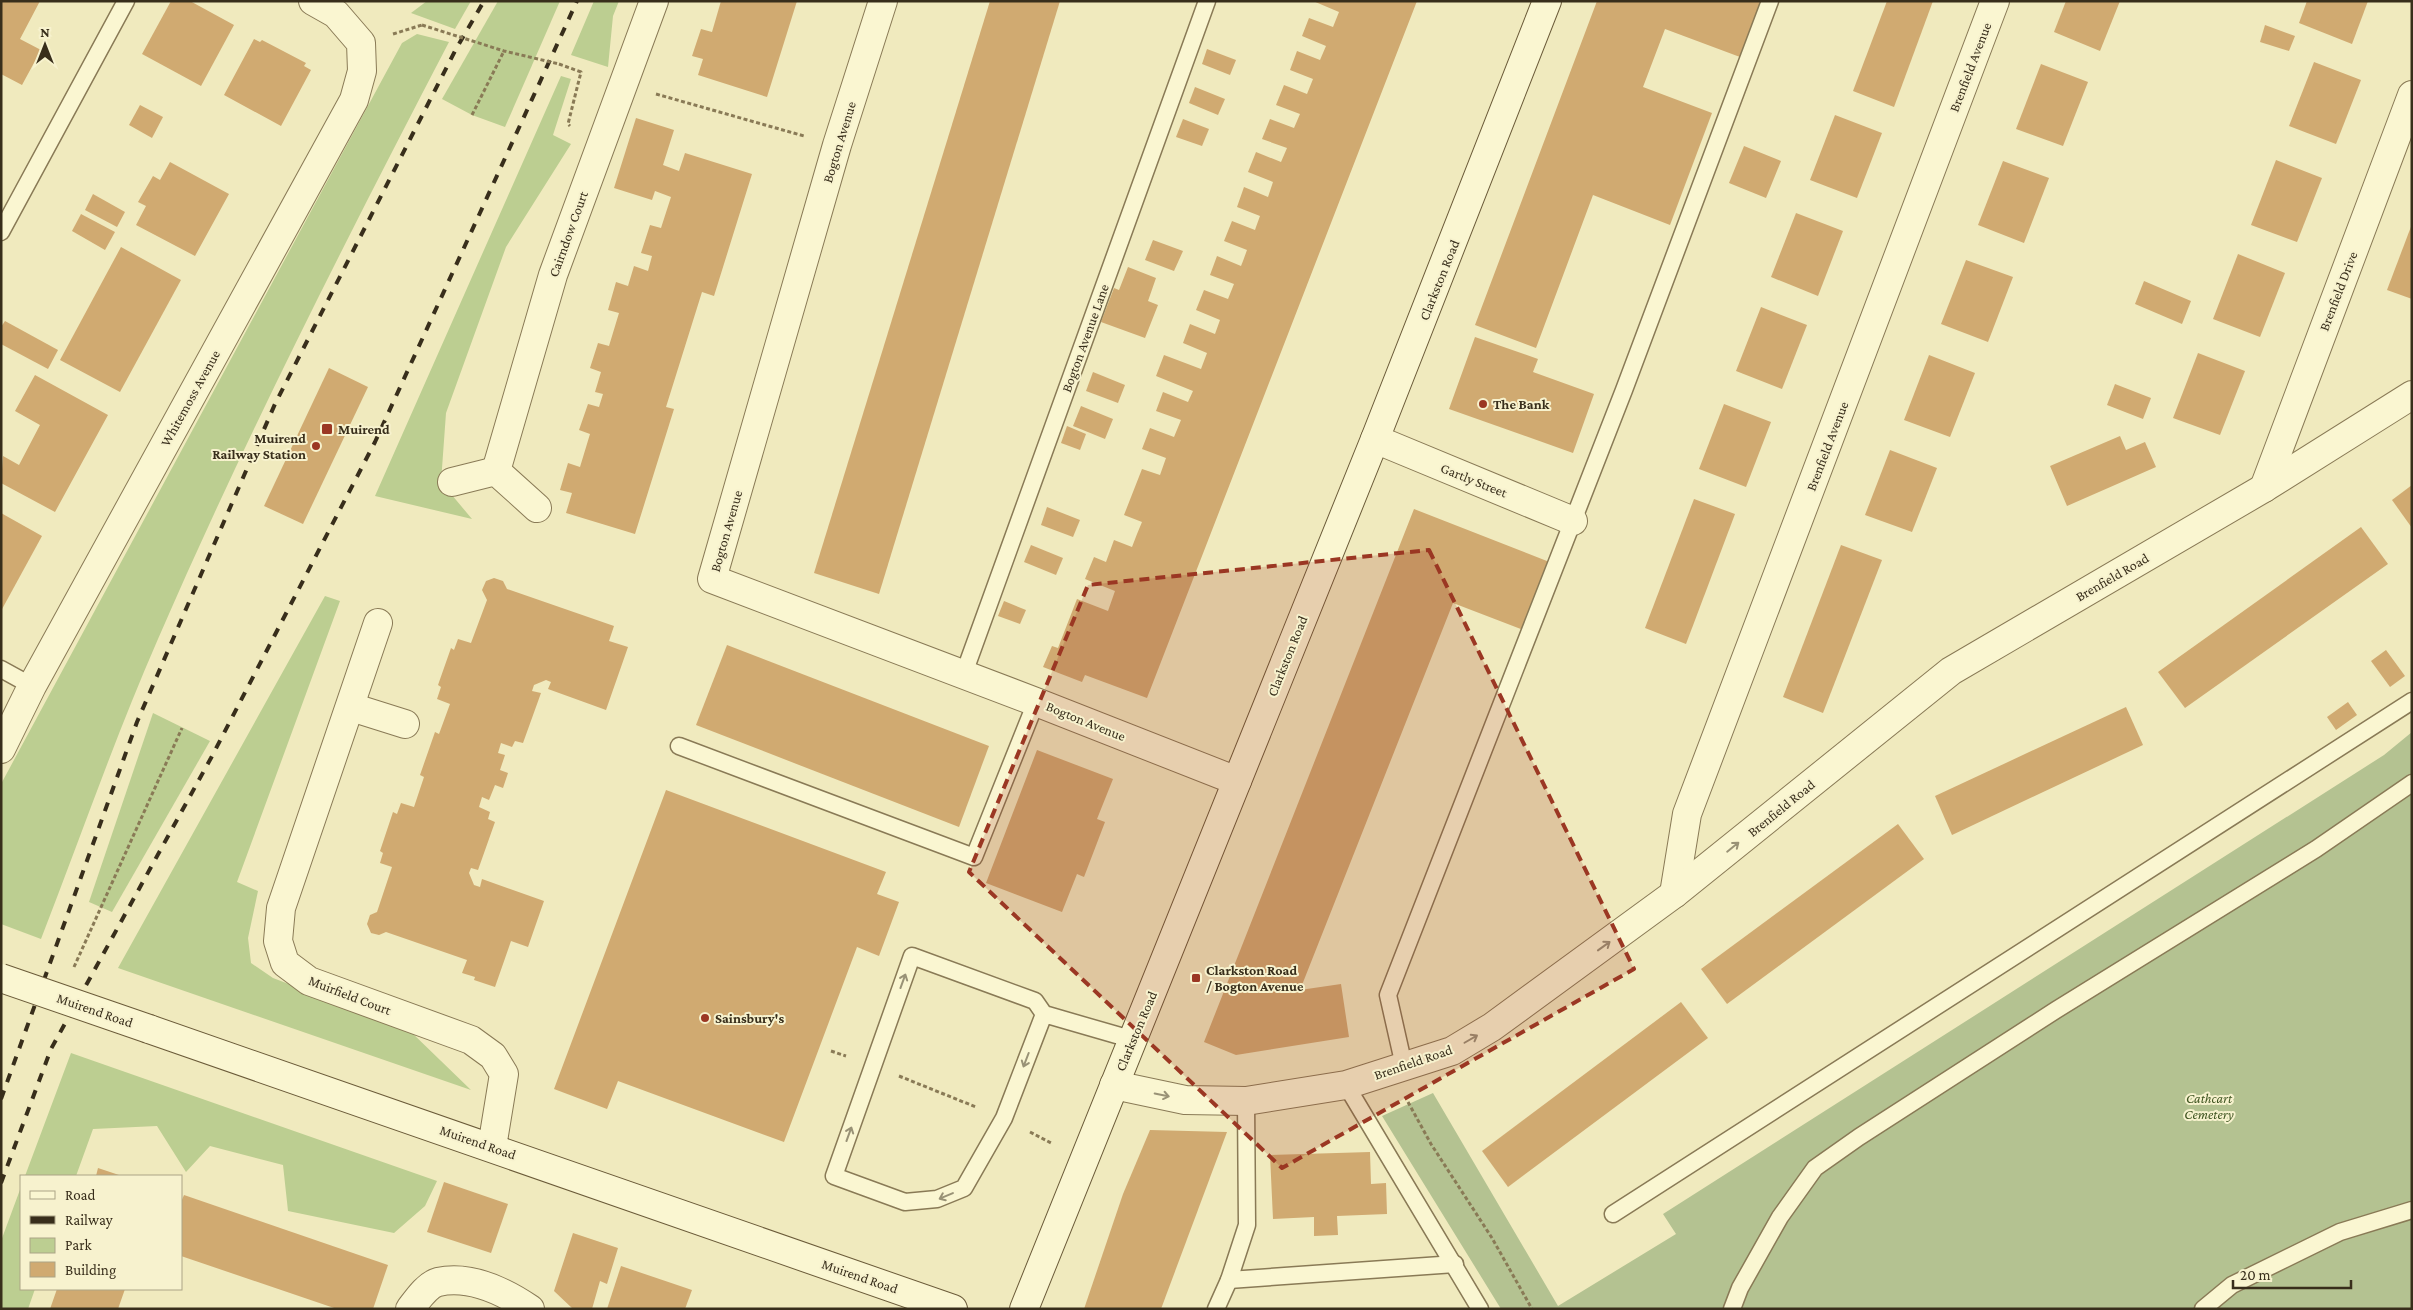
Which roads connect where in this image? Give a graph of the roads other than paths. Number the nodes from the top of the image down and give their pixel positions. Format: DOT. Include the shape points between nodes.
graph roads {
  1 [pos="126,1"];
  2 [pos="313,1"];
  3 [pos="654,1"];
  4 [pos="883,1"];
  5 [pos="1207,1"];
  6 [pos="1547,1"];
  7 [pos="1770,1"];
  8 [pos="1996,1"];
  9 [pos="2412,95"];
  10 [pos="1,232"];
  11 [pos="2412,395"];
  12 [pos="1375,439"];
  13 [pos="496,471"];
  14 [pos="452,482"];
  15 [pos="2264,488"];
  16 [pos="537,508"];
  17 [pos="1573,521"];
  18 [pos="378,623"];
  19 [pos="1,669"];
  20 [pos="963,676"];
  21 [pos="32,686"];
  22 [pos="2412,701"];
  23 [pos="1036,702"];
  24 [pos="351,707"];
  25 [pos="405,724"];
  26 [pos="679,746"];
  27 [pos="1,749"];
  28 [pos="1237,781"];
  29 [pos="2412,783"];
  30 [pos="1674,894"];
  31 [pos="1,978"];
  32 [pos="1044,1014"];
  33 [pos="1134,1040"];
  34 [pos="1400,1068"];
  35 [pos="1114,1084"];
  36 [pos="1346,1085"];
  37 [pos="1246,1101"];
  38 [pos="492,1147"];
  39 [pos="2412,1210"];
  40 [pos="1613,1214"];
  41 [pos="1455,1264"];
  42 [pos="1229,1280"];
  43 [pos="939,1306"];
  44 [pos="410,1309"];
  45 [pos="530,1309"];
  46 [pos="1024,1309"];
  47 [pos="1216,1309"];
  48 [pos="1480,1309"];
  49 [pos="1732,1309"];
  50 [pos="2203,1309"];
  1 -- 10 [label="lane"];
  2 -- 21 [label="street, Whitemoss Avenue" via="336,14 361,43 362,71 354,100"];
  3 -- 13 [label="street, Cairndow Court" via="553,275"];
  4 -- 20 [label="street, Bogton Avenue" via="837,145 712,579"];
  5 -- 20 [label="lane, Bogton Avenue Lane"];
  6 -- 12 [label="street, Clarkston Road"];
  7 -- 17 [label="lane"];
  8 -- 30 [label="street, Brenfield Avenue" via="1687,814"];
  9 -- 15 [label="street, Brenfield Drive"];
  11 -- 15 [label="street, Brenfield Road"];
  12 -- 17 [label="street, Gartly Street"];
  12 -- 28 [label="street, Clarkston Road"];
  13 -- 14 [label="street"];
  13 -- 16 [label="street"];
  30 -- 15 [label="street, Brenfield Road, one-way" via="1951,671"];
  17 -- 34 [label="lane" via="1388,995"];
  18 -- 24 [label="street, Muirfield Court"];
  19 -- 21 [label="lane"];
  20 -- 23 [label="street, Bogton Avenue"];
  21 -- 27 [label="street, Whitemoss Avenue"];
  22 -- 40 [label="lane"];
  23 -- 26 [label="lane" via="974,857"];
  23 -- 28 [label="street, Bogton Avenue"];
  24 -- 25 [label="street"];
  24 -- 38 [label="street, Muirfield Court" via="281,908 278,941 285,963 309,981 471,1040 492,1056 504,1074"];
  28 -- 33 [label="street, Clarkston Road"];
  29 -- 49 [label="lane" via="2316,849 2056,1010 1815,1168 1780,1217 1740,1288"];
  34 -- 30 [label="street, Brenfield Road, one-way" via="1452,1051 1492,1027"];
  31 -- 38 [label="street, Muirend Road, bridge"];
  32 -- 32 [label="lane, one-way" via="1004,1118 964,1188 937,1199 905,1202 834,1176 912,956 1035,1000"];
  32 -- 33 [label="lane"];
  33 -- 35 [label="street, Clarkston Road"];
  34 -- 36 [label="street, Brenfield Road"];
  35 -- 37 [label="street, Brenfield Road, one-way" via="1185,1100"];
  35 -- 46 [label="street, Clarkston Road"];
  36 -- 37 [label="street, Brenfield Road"];
  36 -- 41 [label="lane"];
  37 -- 42 [label="lane" via="1247,1225"];
  38 -- 43 [label="street, Muirend Road"];
  39 -- 50 [label="lane" via="2340,1232 2232,1285"];
  41 -- 42 [label="lane"];
  41 -- 48 [label="lane"];
  42 -- 47 [label="lane"];
  44 -- 45 [label="street" via="437,1282 458,1282 503,1292"];
}
